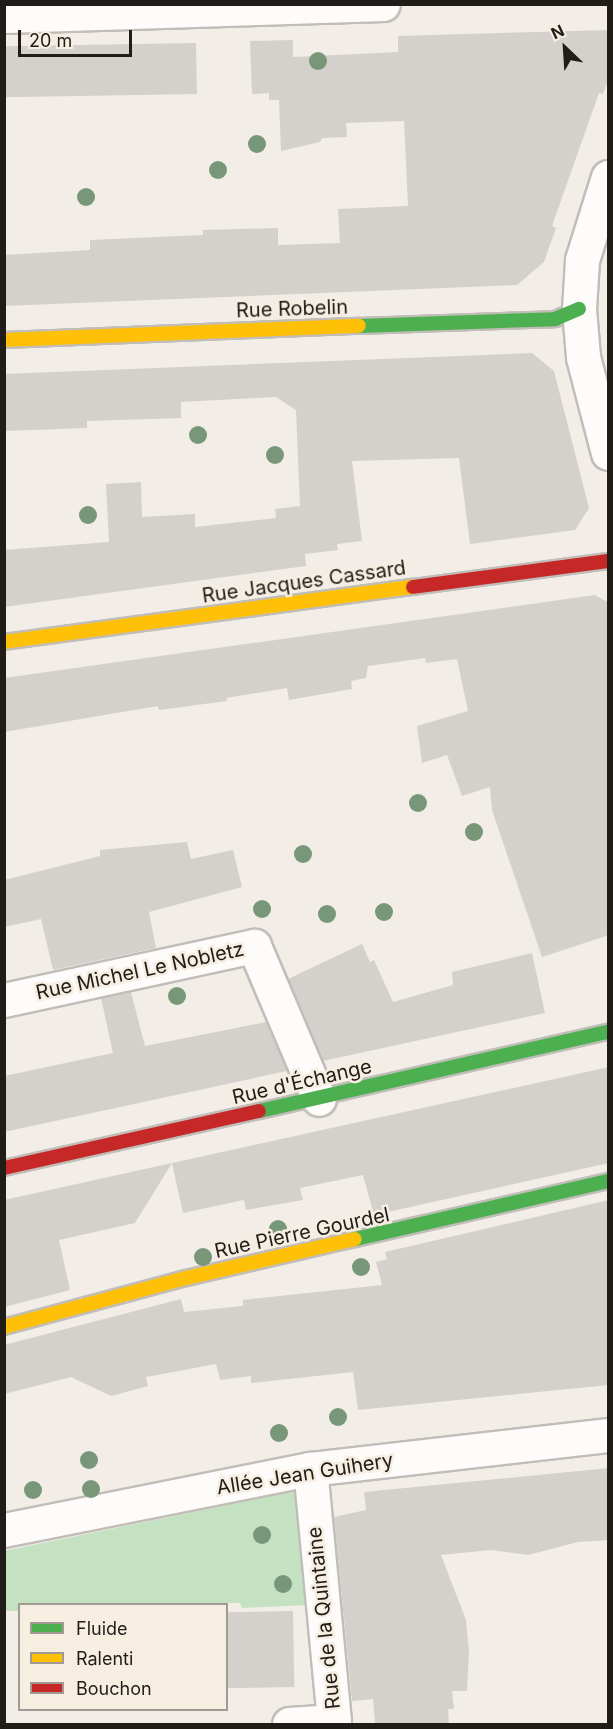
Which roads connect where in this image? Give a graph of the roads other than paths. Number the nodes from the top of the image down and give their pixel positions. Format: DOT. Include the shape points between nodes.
graph roads {
  1 [pos="383,4"];
  2 [pos="4,16"];
  3 [pos="609,177"];
  4 [pos="579,309"];
  5 [pos="4,340"];
  6 [pos="609,453"];
  7 [pos="609,561"];
  8 [pos="4,642"];
  9 [pos="4,1000"];
  10 [pos="609,1032"];
  11 [pos="318,1099"];
  12 [pos="4,1168"];
  13 [pos="609,1181"];
  14 [pos="4,1327"];
  15 [pos="603,1436"];
  16 [pos="310,1469"];
  17 [pos="4,1530"];
  18 [pos="289,1725"];
  1 -- 2 [label="street"];
  3 -- 4 [label="street" via="582,260"];
  4 -- 5 [label="street, Rue Robelin" via="555,319"];
  4 -- 6 [label="street" via="583,357"];
  7 -- 8 [label="street, Rue Jacques Cassard"];
  9 -- 11 [label="street, Rue Michel Le Nobletz" via="254,946"];
  10 -- 11 [label="street, Rue d'Échange"];
  11 -- 12 [label="street, Rue d'Échange"];
  13 -- 14 [label="street, Rue Pierre Gourdel" via="186,1278"];
  15 -- 16 [label="street, Allée Jean Guihery"];
  16 -- 17 [label="street, Allée Jean Guihery"];
  16 -- 18 [label="street, Rue de la Quintaine" via="334,1721"];
}
